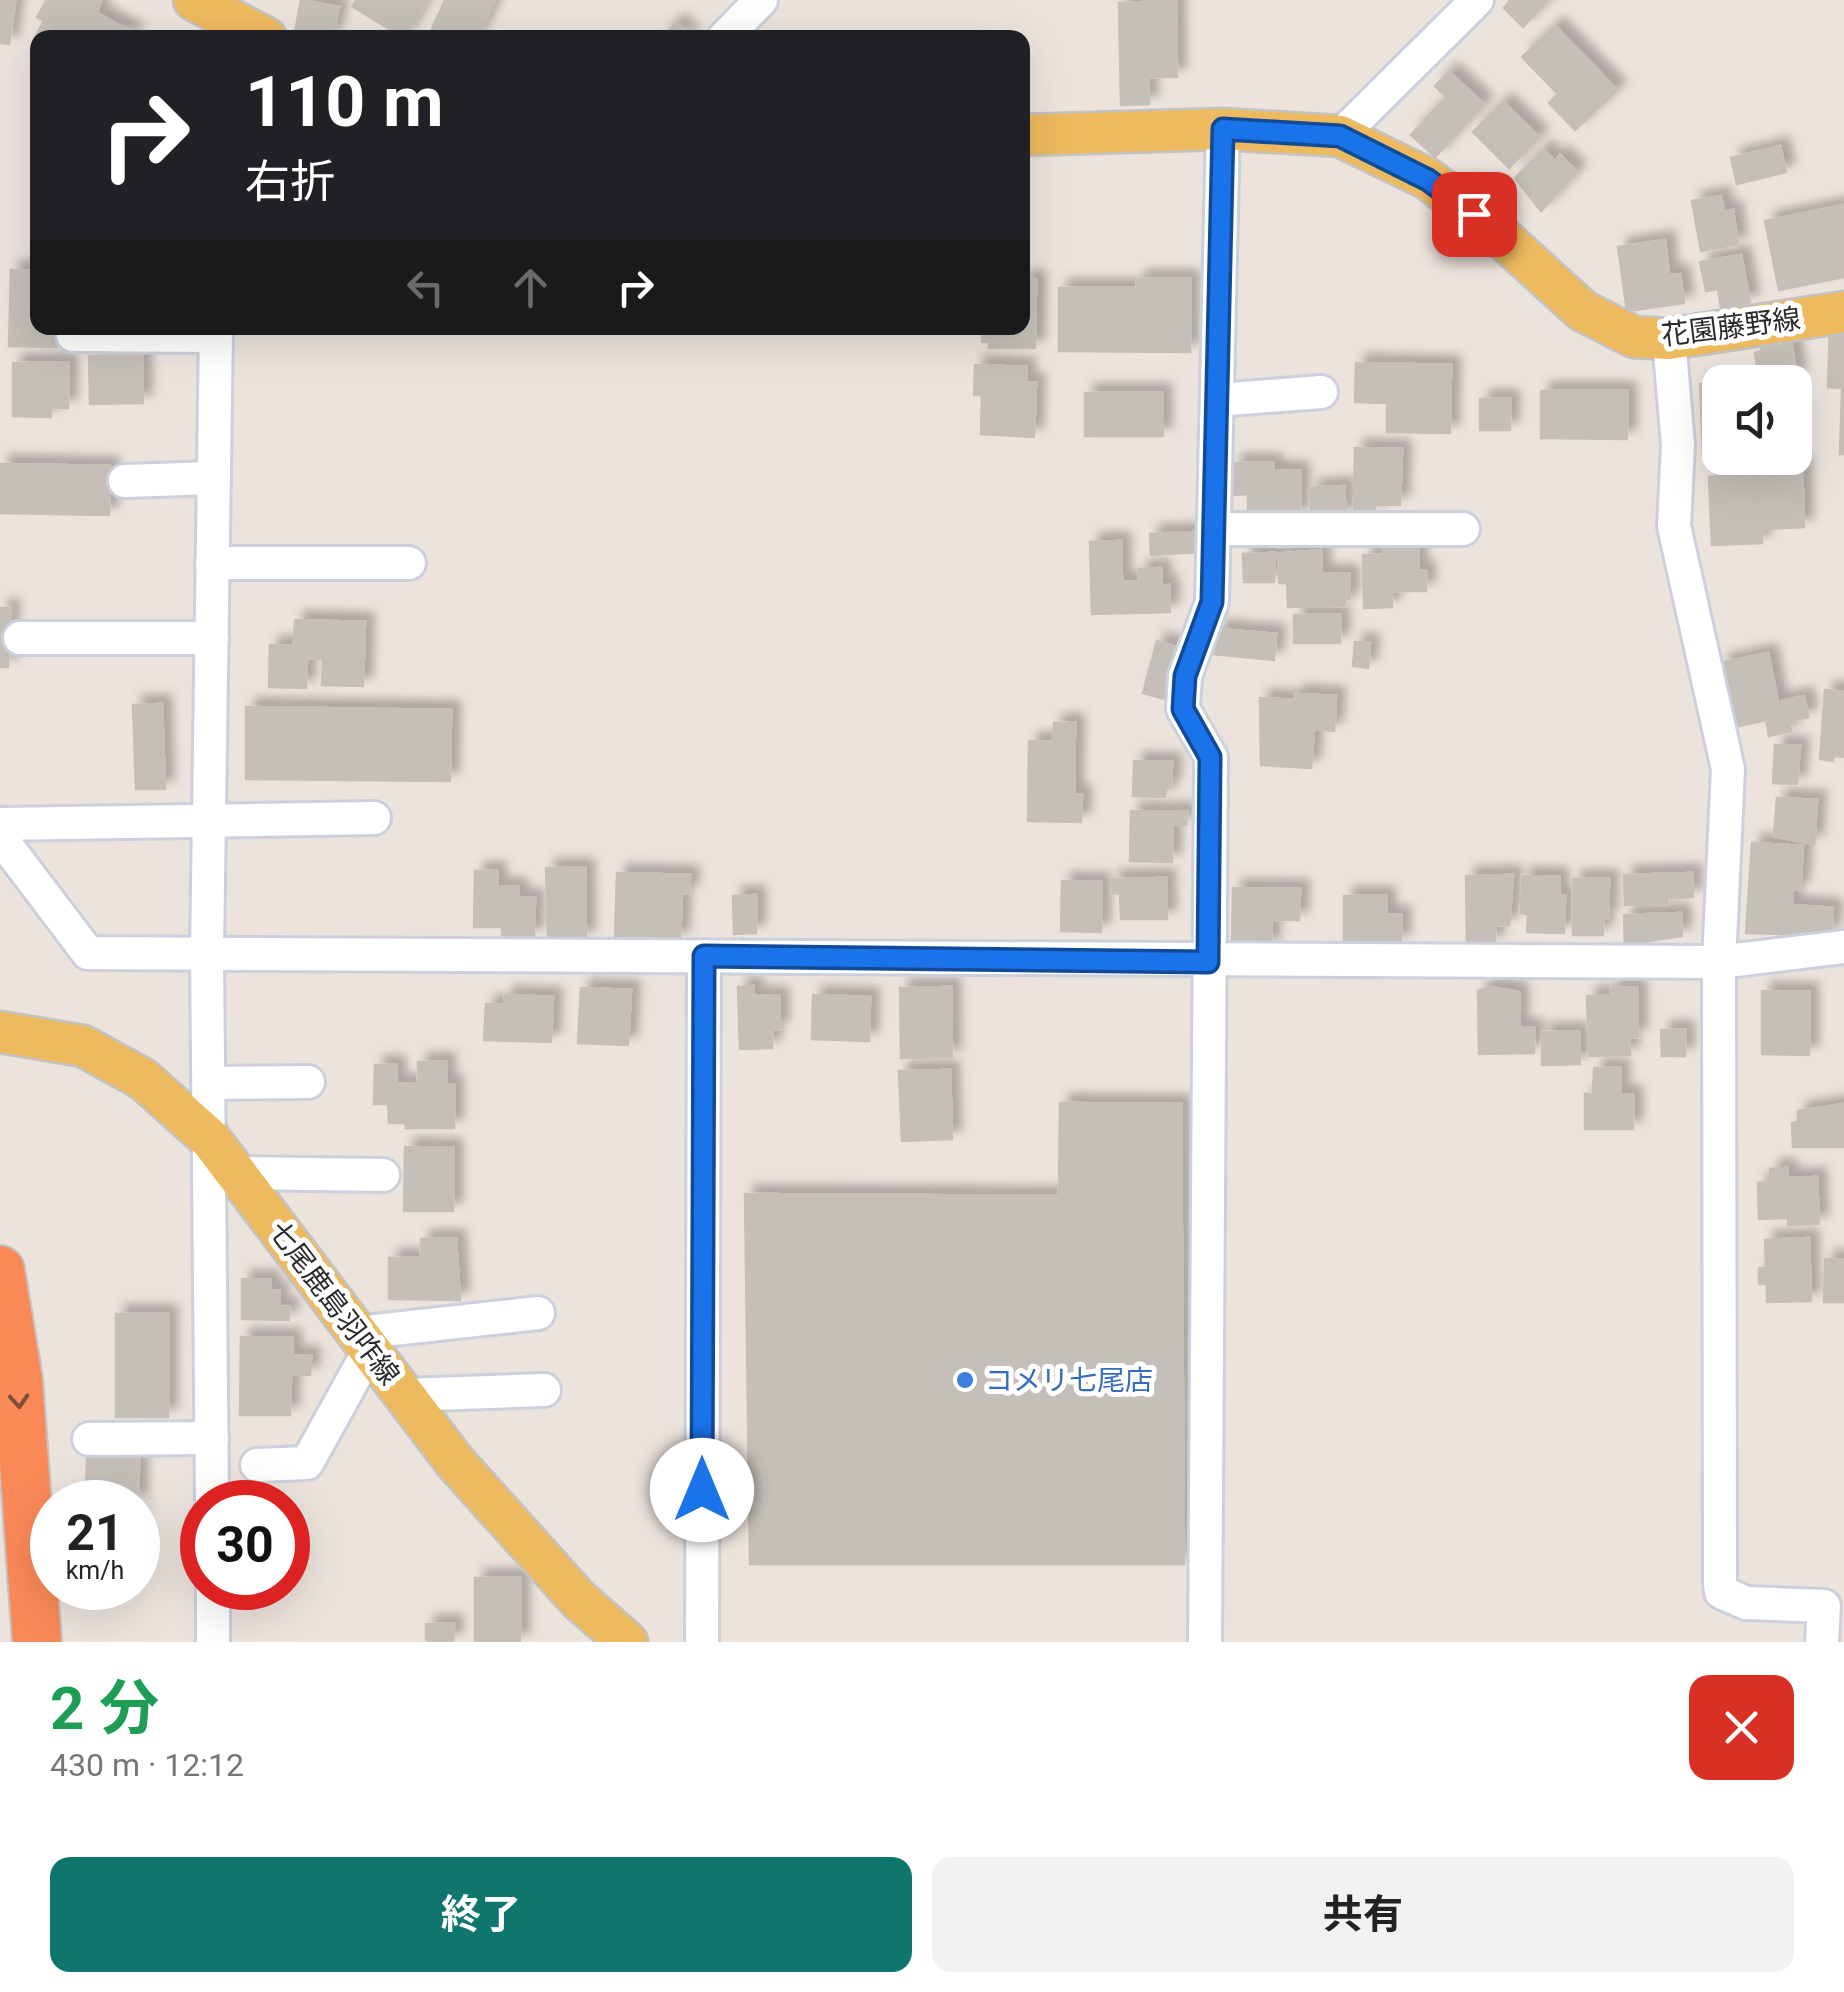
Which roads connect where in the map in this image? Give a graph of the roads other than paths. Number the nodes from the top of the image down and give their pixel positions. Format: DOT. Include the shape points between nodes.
graph roads {
  1 [pos="194,0"];
  2 [pos="761,0"];
  3 [pos="1477,0"];
  4 [pos="246,20"];
  5 [pos="732,30"];
  6 [pos="1223,129"];
  7 [pos="1030,135"];
  8 [pos="1340,136"];
  9 [pos="1844,312"];
  10 [pos="216,335"];
  11 [pos="1668,339"];
  12 [pos="1321,392"];
  13 [pos="1216,400"];
  14 [pos="214,478"];
  15 [pos="125,482"];
  16 [pos="1463,529"];
  17 [pos="1214,530"];
  18 [pos="410,563"];
  19 [pos="212,564"];
  20 [pos="20,638"];
  21 [pos="212,638"];
  22 [pos="374,818"];
  23 [pos="209,819"];
  24 [pos="0,824"];
  25 [pos="0,837"];
  26 [pos="1844,947"];
  27 [pos="207,954"];
  28 [pos="704,956"];
  29 [pos="1208,962"];
  30 [pos="1719,962"];
  31 [pos="0,1032"];
  32 [pos="308,1082"];
  33 [pos="209,1084"];
  34 [pos="210,1139"];
  35 [pos="236,1174"];
  36 [pos="383,1175"];
  37 [pos="0,1270"];
  38 [pos="538,1313"];
  39 [pos="363,1341"];
  40 [pos="544,1390"];
  41 [pos="404,1395"];
  42 [pos="212,1438"];
  43 [pos="89,1439"];
  44 [pos="258,1465"];
  45 [pos="212,1480"];
  46 [pos="1834,1605"];
  47 [pos="212,1610"];
  48 [pos="37,1642"];
  49 [pos="213,1642"];
  50 [pos="627,1642"];
  51 [pos="702,1642"];
  52 [pos="1204,1642"];
  53 [pos="1822,1642"];
  1 -- 4 [label="main road"];
  2 -- 5 [label="street"];
  3 -- 8 [label="street"];
  6 -- 7 [label="main road, 花園藤野線"];
  6 -- 8 [label="main road, 花園藤野線"];
  6 -- 13 [label="street"];
  8 -- 11 [label="main road, 花園藤野線" via="1428,180 1610,328"];
  9 -- 11 [label="main road, 花園藤野線"];
  10 -- 14 [label="street"];
  11 -- 30 [label="street" via="1678,445 1674,526 1728,769"];
  12 -- 13 [label="street"];
  13 -- 17 [label="street"];
  14 -- 15 [label="street"];
  14 -- 19 [label="street"];
  16 -- 17 [label="street"];
  17 -- 29 [label="street" via="1212,602 1185,676 1183,709 1210,757"];
  18 -- 19 [label="street"];
  19 -- 21 [label="street"];
  20 -- 21 [label="street"];
  21 -- 23 [label="street"];
  22 -- 23 [label="street"];
  23 -- 24 [label="street"];
  23 -- 27 [label="street"];
  25 -- 27 [label="street" via="88,953"];
  26 -- 30 [label="street"];
  27 -- 28 [label="street"];
  27 -- 33 [label="street"];
  28 -- 29 [label="street"];
  28 -- 51 [label="street"];
  29 -- 30 [label="street"];
  29 -- 52 [label="street"];
  30 -- 46 [label="street" via="1721,1592 1746,1603"];
  31 -- 34 [label="main road, 七尾鹿島羽咋線" via="83,1046 144,1079"];
  32 -- 33 [label="street"];
  33 -- 34 [label="street"];
  34 -- 35 [label="main road, 七尾鹿島羽咋線"];
  34 -- 42 [label="street"];
  35 -- 36 [label="street"];
  35 -- 39 [label="main road, 七尾鹿島羽咋線"];
  37 -- 48 [label="highway, one-way" via="18,1380"];
  38 -- 39 [label="street"];
  39 -- 41 [label="main road, 七尾鹿島羽咋線"];
  39 -- 44 [label="street" via="307,1464"];
  40 -- 41 [label="street"];
  41 -- 50 [label="main road, 七尾鹿島羽咋線" via="566,1586"];
  42 -- 43 [label="street"];
  42 -- 45 [label="street"];
  46 -- 53 [label="street"];
  47 -- 49 [label="street"];
}
